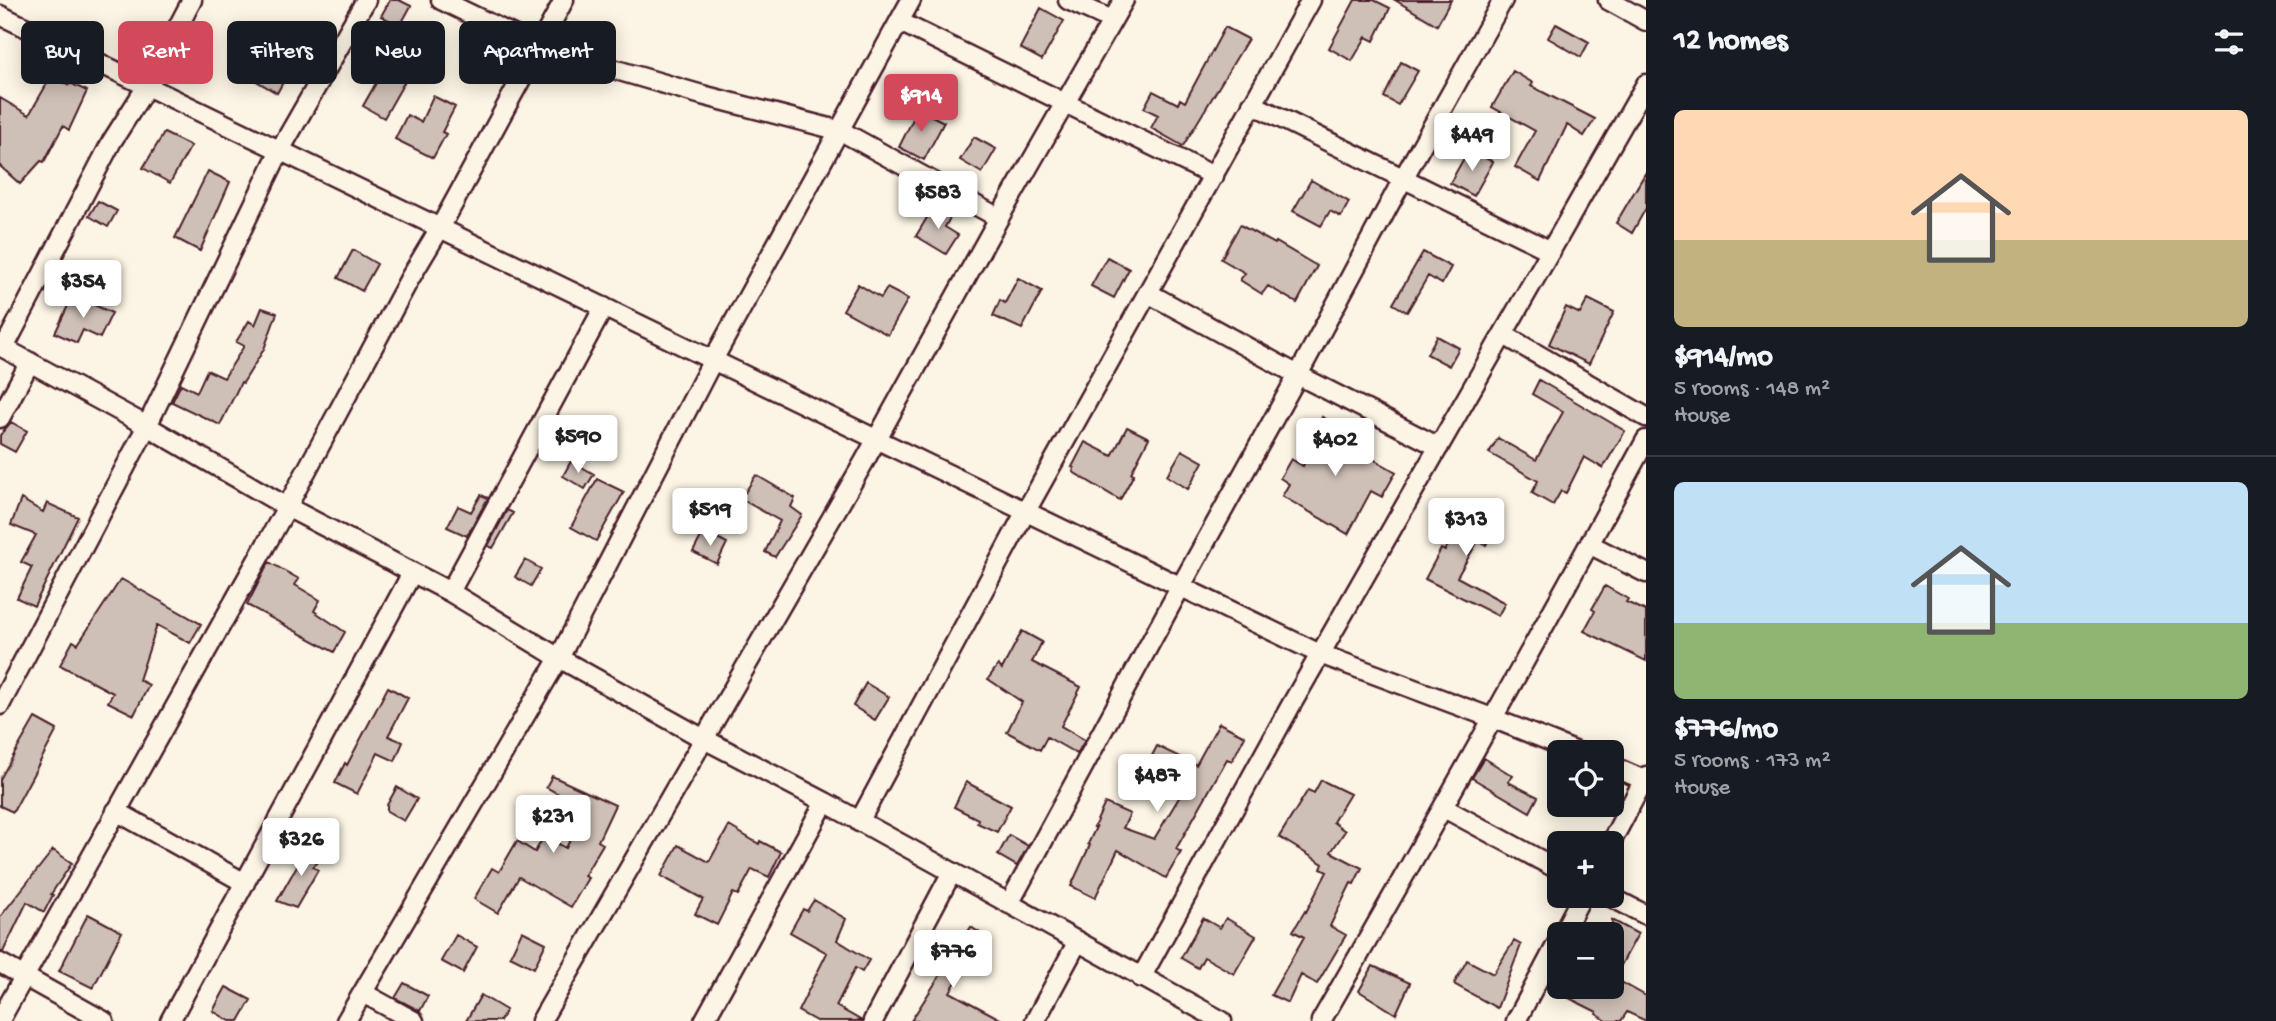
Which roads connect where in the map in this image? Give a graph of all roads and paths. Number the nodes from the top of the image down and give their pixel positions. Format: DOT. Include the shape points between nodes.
graph roads {
  1 [pos="5,0"];
  2 [pos="192,0"];
  3 [pos="366,0"];
  4 [pos="441,0"];
  5 [pos="564,0"];
  6 [pos="911,0"];
  7 [pos="1068,0"];
  8 [pos="1124,0"];
  9 [pos="1311,0"];
  10 [pos="1503,0"];
  11 [pos="1608,0"];
  12 [pos="0,13"];
  13 [pos="1112,20"];
  14 [pos="484,21"];
  15 [pos="552,21"];
  16 [pos="900,22"];
  17 [pos="1646,22"];
  18 [pos="616,70"];
  19 [pos="518,84"];
  20 [pos="1646,84"];
  21 [pos="147,86"];
  22 [pos="1066,104"];
  23 [pos="1252,104"];
  24 [pos="841,131"];
  25 [pos="280,150"];
  26 [pos="1214,176"];
  27 [pos="1404,177"];
  28 [pos="999,218"];
  29 [pos="440,228"];
  30 [pos="1551,251"];
  31 [pos="1148,293"];
  32 [pos="604,307"];
  33 [pos="1504,335"];
  34 [pos="2,347"];
  35 [pos="713,360"];
  36 [pos="30,362"];
  37 [pos="1298,375"];
  38 [pos="1646,417"];
  39 [pos="0,418"];
  40 [pos="147,426"];
  41 [pos="877,439"];
  42 [pos="1646,440"];
  43 [pos="1439,447"];
  44 [pos="287,507"];
  45 [pos="1027,511"];
  46 [pos="1589,544"];
  47 [pos="412,573"];
  48 [pos="1646,573"];
  49 [pos="1181,586"];
  50 [pos="450,592"];
  51 [pos="1320,654"];
  52 [pos="559,658"];
  53 [pos="0,705"];
  54 [pos="1492,718"];
  55 [pos="704,739"];
  56 [pos="1547,740"];
  57 [pos="1624,771"];
  58 [pos="1645,779"];
  59 [pos="825,802"];
  60 [pos="1444,808"];
  61 [pos="116,811"];
  62 [pos="859,822"];
  63 [pos="1617,831"];
  64 [pos="1547,864"];
  65 [pos="952,872"];
  66 [pos="245,883"];
  67 [pos="1009,904"];
  68 [pos="1624,904"];
  69 [pos="1646,915"];
  70 [pos="1078,941"];
  71 [pos="0,963"];
  72 [pos="1547,963"];
  73 [pos="23,976"];
  74 [pos="1141,978"];
  75 [pos="363,993"];
  76 [pos="1213,1019"];
  77 [pos="0,1020"];
  78 [pos="104,1021"];
  79 [pos="170,1021"];
  80 [pos="346,1021"];
  81 [pos="414,1021"];
  82 [pos="541,1021"];
  83 [pos="704,1021"];
  84 [pos="873,1021"];
  85 [pos="1035,1021"];
  86 [pos="1321,1021"];
  87 [pos="1516,1021"];
  1 -- 12 [label="street"];
  2 -- 21 [label="street"];
  3 -- 25 [label="street"];
  4 -- 14 [label="street"];
  5 -- 15 [label="street"];
  6 -- 16 [label="street"];
  7 -- 13 [label="street"];
  8 -- 13 [label="street"];
  9 -- 23 [label="street"];
  10 -- 27 [label="street"];
  11 -- 17 [label="street"];
  12 -- 21 [label="street"];
  13 -- 22 [label="street"];
  16 -- 22 [label="street"];
  16 -- 24 [label="street"];
  18 -- 24 [label="street"];
  19 -- 29 [label="street"];
  20 -- 30 [label="street"];
  21 -- 25 [label="street"];
  21 -- 34 [label="street" via="112,141"];
  22 -- 26 [label="street"];
  22 -- 28 [label="street"];
  23 -- 26 [label="street"];
  23 -- 27 [label="street"];
  24 -- 28 [label="street"];
  24 -- 35 [label="street"];
  25 -- 29 [label="street"];
  25 -- 40 [label="street"];
  26 -- 31 [label="street"];
  27 -- 30 [label="street"];
  27 -- 37 [label="street"];
  28 -- 41 [label="street"];
  29 -- 32 [label="street"];
  29 -- 44 [label="street"];
  30 -- 33 [label="street"];
  31 -- 37 [label="street"];
  31 -- 45 [label="street"];
  32 -- 35 [label="street"];
  32 -- 50 [label="street"];
  33 -- 38 [label="street"];
  33 -- 43 [label="street"];
  34 -- 36 [label="street"];
  35 -- 41 [label="street"];
  35 -- 52 [label="street"];
  36 -- 39 [label="street"];
  36 -- 40 [label="street"];
  37 -- 43 [label="street"];
  37 -- 49 [label="street"];
  40 -- 44 [label="street"];
  40 -- 53 [label="street"];
  41 -- 45 [label="street"];
  41 -- 55 [label="street"];
  42 -- 46 [label="street"];
  43 -- 51 [label="street"];
  44 -- 47 [label="street"];
  44 -- 61 [label="street"];
  45 -- 49 [label="street"];
  45 -- 62 [label="street"];
  46 -- 48 [label="street"];
  46 -- 54 [label="street"];
  47 -- 50 [label="street"];
  47 -- 66 [label="street"];
  49 -- 51 [label="street"];
  49 -- 67 [label="street"];
  50 -- 52 [label="street"];
  51 -- 54 [label="street"];
  51 -- 74 [label="street"];
  52 -- 55 [label="street"];
  52 -- 75 [label="street"];
  54 -- 56 [label="street"];
  54 -- 60 [label="street"];
  55 -- 59 [label="street"];
  55 -- 82 [label="street"];
  57 -- 58 [label="street"];
  58 -- 63 [label="street"];
  59 -- 62 [label="street"];
  59 -- 83 [label="street"];
  60 -- 64 [label="street"];
  60 -- 86 [label="street"];
  61 -- 66 [label="street"];
  61 -- 73 [label="street"];
  62 -- 65 [label="street"];
  65 -- 67 [label="street"];
  65 -- 84 [label="street"];
  66 -- 79 [label="street"];
  67 -- 70 [label="street"];
  68 -- 69 [label="street"];
  70 -- 74 [label="street"];
  70 -- 85 [label="street"];
  71 -- 73 [label="street"];
  72 -- 87 [label="street"];
  73 -- 77 [label="street"];
  73 -- 78 [label="street"];
  74 -- 76 [label="street"];
  75 -- 80 [label="street"];
  75 -- 81 [label="street"];
}
